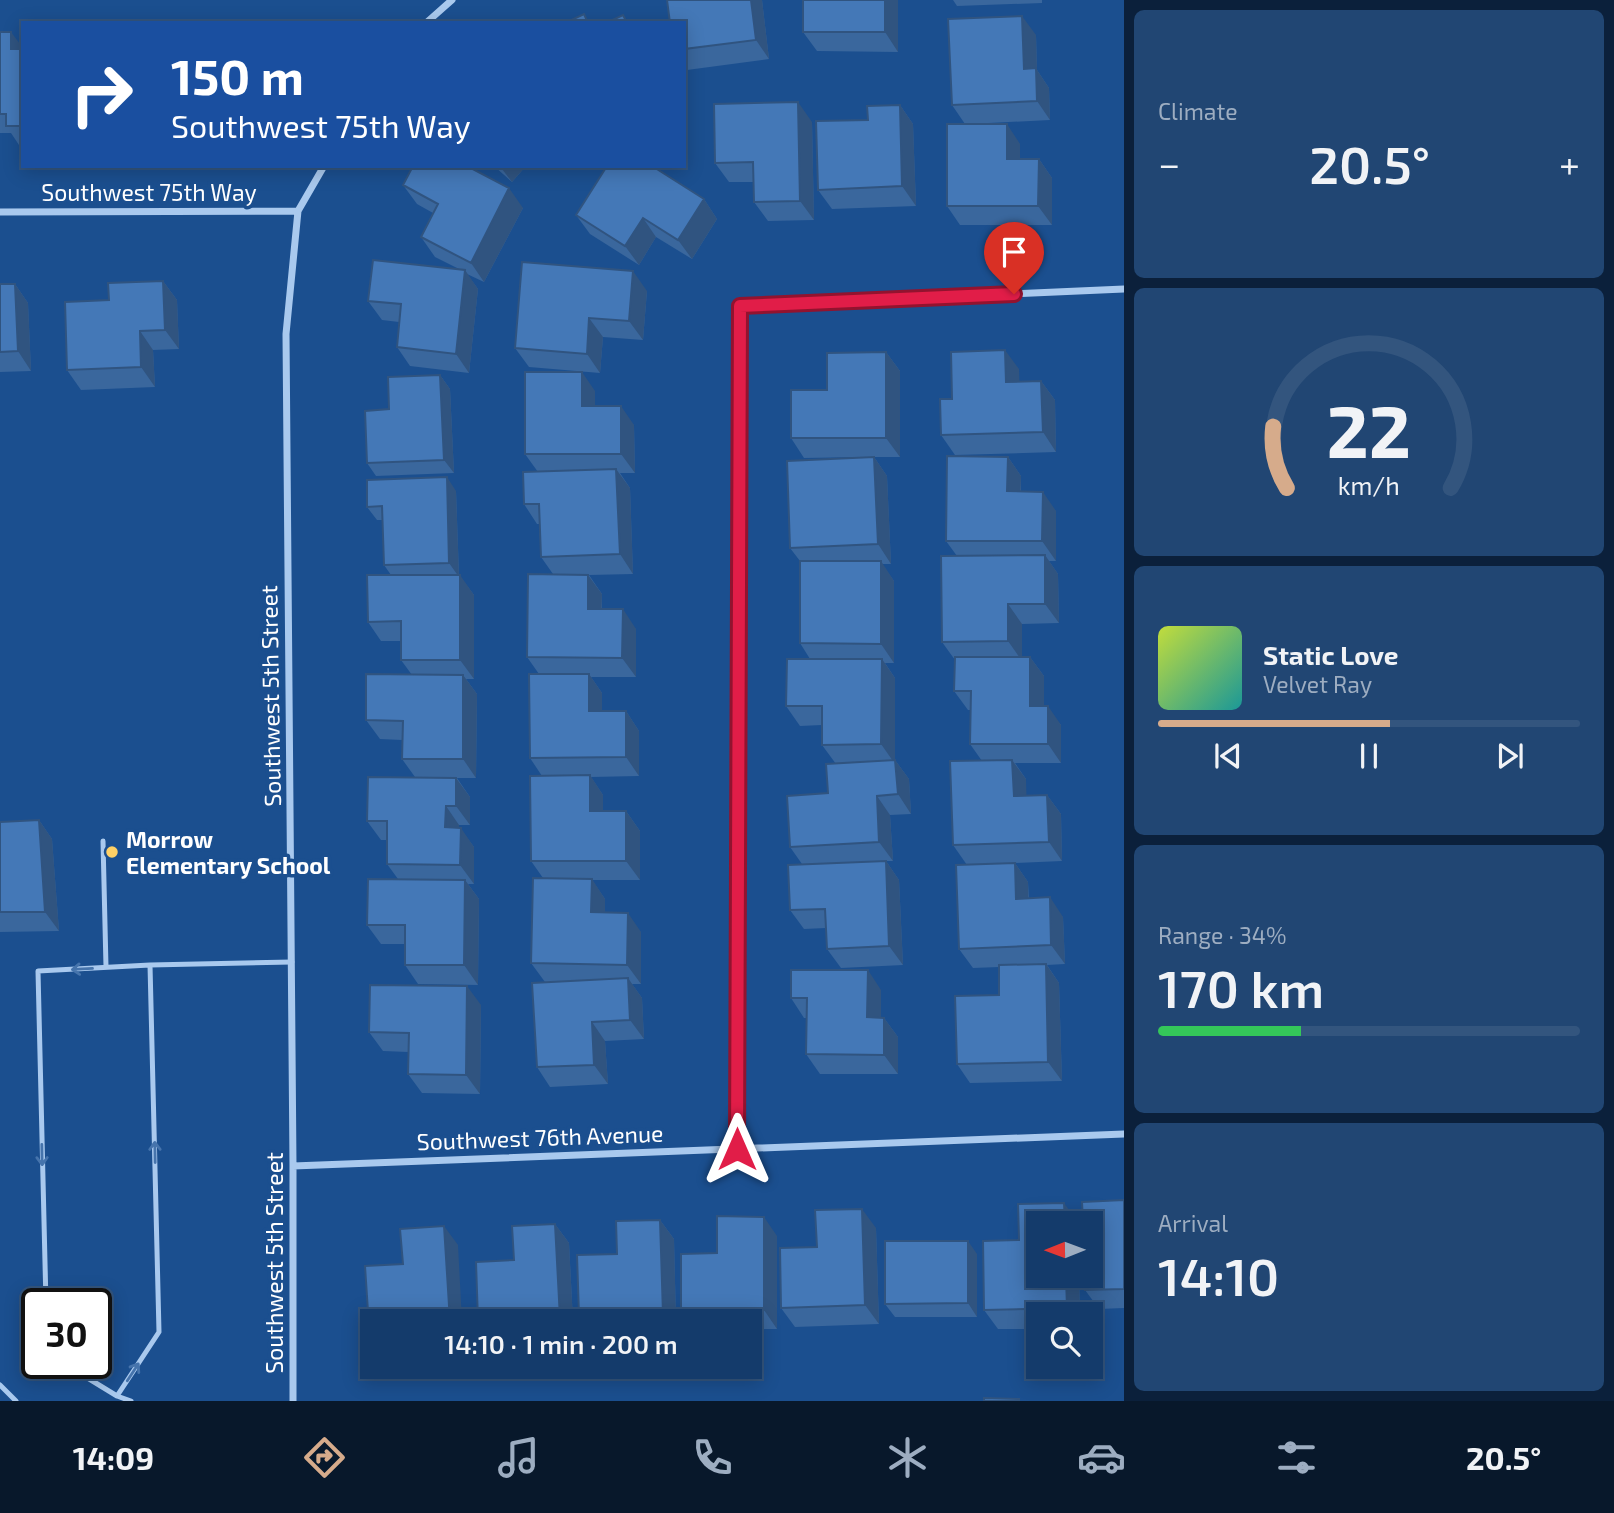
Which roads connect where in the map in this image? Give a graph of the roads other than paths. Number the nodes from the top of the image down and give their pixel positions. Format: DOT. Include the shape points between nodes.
graph roads {
  1 [pos="452,0"];
  2 [pos="428,21"];
  3 [pos="323,168"];
  4 [pos="0,212"];
  5 [pos="298,212"];
  6 [pos="1124,289"];
  7 [pos="103,841"];
  8 [pos="292,962"];
  9 [pos="150,965"];
  10 [pos="106,967"];
  11 [pos="1124,1134"];
  12 [pos="737,1149"];
  13 [pos="293,1166"];
  14 [pos="46,1288"];
  15 [pos="89,1379"];
  16 [pos="0,1385"];
  17 [pos="117,1396"];
  18 [pos="16,1401"];
  19 [pos="131,1401"];
  20 [pos="293,1401"];
  1 -- 2 [label="street"];
  3 -- 5 [label="street, Southwest 5th Street"];
  4 -- 5 [label="street, Southwest 75th Way"];
  5 -- 8 [label="street, Southwest 5th Street" via="286,334"];
  6 -- 12 [label="street" via="740,306"];
  7 -- 10 [label="lane"];
  8 -- 9 [label="lane"];
  8 -- 13 [label="street, Southwest 5th Street"];
  9 -- 10 [label="lane"];
  17 -- 9 [label="lane, one-way" via="159,1332"];
  10 -- 14 [label="lane, one-way" via="38,971"];
  11 -- 12 [label="street, Southwest 76th Avenue"];
  12 -- 13 [label="street, Southwest 76th Avenue"];
  13 -- 20 [label="street, Southwest 5th Street"];
  15 -- 17 [label="lane"];
  16 -- 18 [label="lane"];
  17 -- 19 [label="lane"];
}
